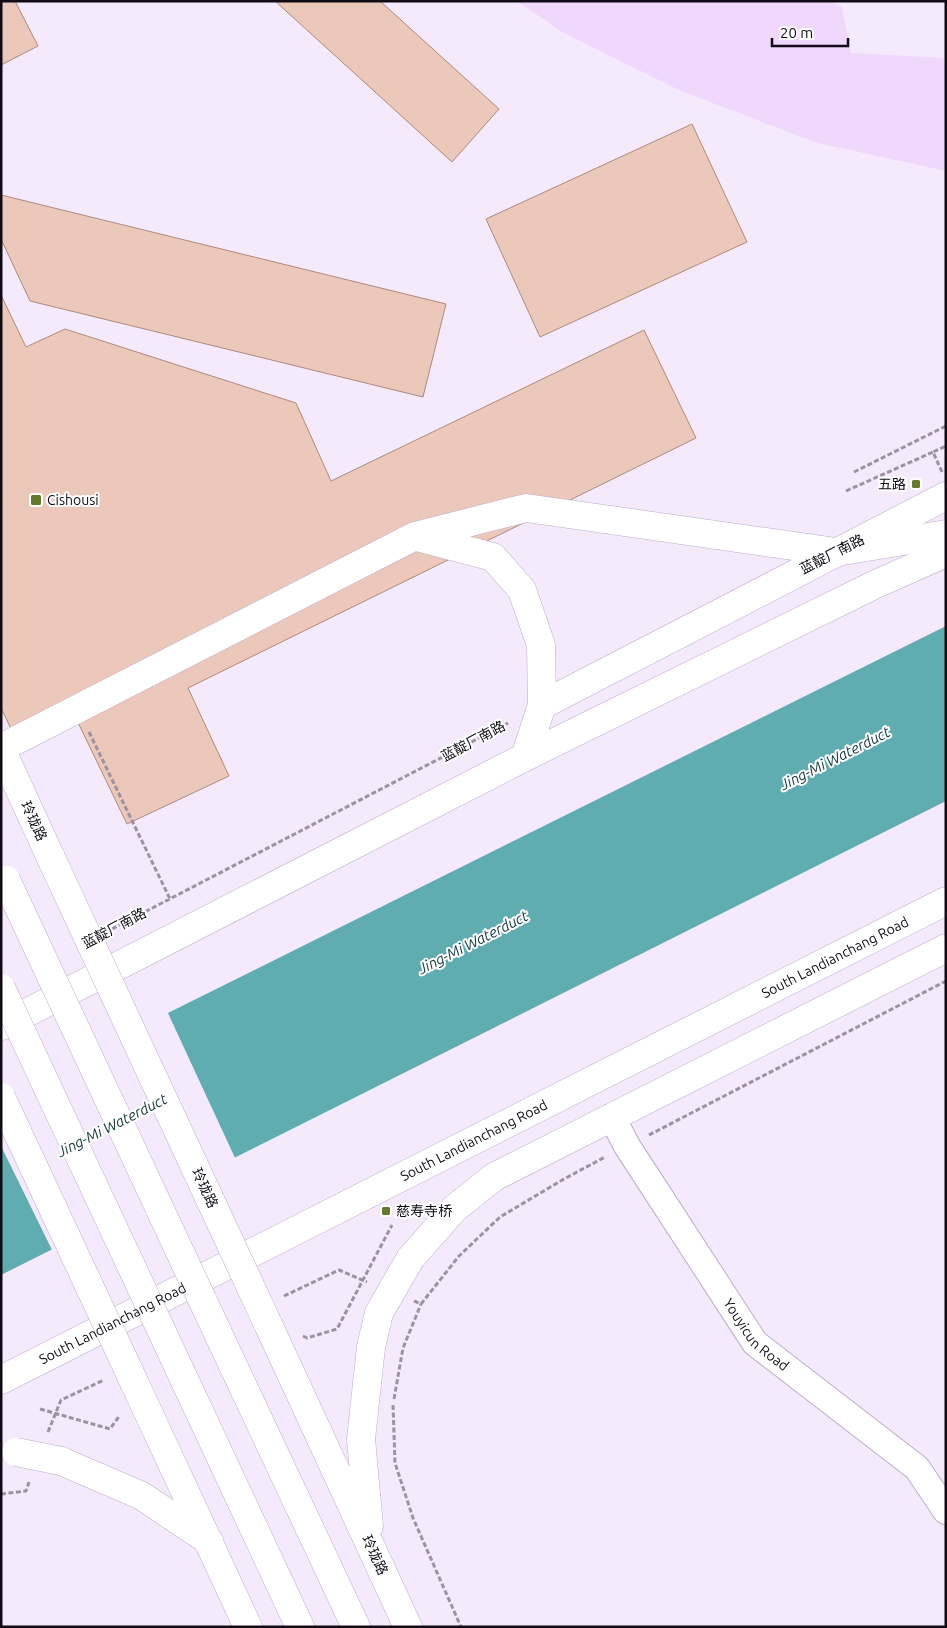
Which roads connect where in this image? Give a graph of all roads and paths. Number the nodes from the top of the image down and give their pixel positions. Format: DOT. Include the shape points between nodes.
graph roads {
  1 [pos="946,426"];
  2 [pos="946,446"];
  3 [pos="932,452"];
  4 [pos="854,472"];
  5 [pos="946,478"];
  6 [pos="846,491"];
  7 [pos="946,496"];
  8 [pos="946,534"];
  9 [pos="415,536"];
  10 [pos="836,552"];
  11 [pos="946,553"];
  12 [pos="542,705"];
  13 [pos="77,709"];
  14 [pos="1,749"];
  15 [pos="525,757"];
  16 [pos="4,875"];
  17 [pos="170,899"];
  18 [pos="946,901"];
  19 [pos="111,930"];
  20 [pos="946,948"];
  21 [pos="1,988"];
  22 [pos="1,1026"];
  23 [pos="1,1097"];
  24 [pos="612,1117"];
  25 [pos="392,1225"];
  26 [pos="421,1304"];
  27 [pos="267,1322"];
  28 [pos="1,1380"];
  29 [pos="137,1387"];
  30 [pos="40,1409"];
  31 [pos="8,1453"];
  32 [pos="946,1511"];
  33 [pos="209,1542"];
  34 [pos="371,1545"];
  35 [pos="248,1627"];
  36 [pos="300,1627"];
  37 [pos="356,1627"];
  38 [pos="408,1627"];
  39 [pos="461,1627"];
  1 -- 4 [label="path"];
  2 -- 3 [label="path"];
  3 -- 5 [label="path"];
  3 -- 6 [label="path"];
  7 -- 10 [label="main road, 蓝靛厂南路"];
  8 -- 10 [label="main road"];
  9 -- 10 [label="main road" via="526,508"];
  9 -- 12 [label="main road" via="493,557 522,590 541,645"];
  9 -- 13 [label="main road"];
  10 -- 12 [label="main road, 蓝靛厂南路"];
  11 -- 15 [label="main road" via="876,584"];
  12 -- 15 [label="main road"];
  12 -- 17 [label="path, 蓝靛厂南路"];
  13 -- 14 [label="main road"];
  13 -- 17 [label="path"];
  14 -- 27 [label="main road, 玲珑路, bridge"];
  15 -- 22 [label="main road"];
  16 -- 37 [label="main road, bridge"];
  17 -- 19 [label="path, 蓝靛厂南路"];
  18 -- 28 [label="main road, South Landianchang Road"];
  20 -- 24 [label="main road"];
  21 -- 36 [label="main road, bridge"];
  23 -- 29 [label="main road, bridge"];
  24 -- 32 [label="street, Youyicun Road" via="627,1146 756,1344 917,1468"];
  24 -- 34 [label="main road, bridge" via="494,1177 454,1209 410,1259 379,1313 361,1439"];
  25 -- 27 [label="path" via="337,1330 307,1338"];
  26 -- 39 [label="path" via="401,1357 393,1406 395,1463 413,1518"];
  27 -- 34 [label="main road, 玲珑路"];
  29 -- 30 [label="path" via="110,1429"];
  29 -- 33 [label="main road"];
  31 -- 33 [label="main road, bridge" via="61,1461 142,1496"];
  33 -- 35 [label="main road"];
  34 -- 38 [label="main road, 玲珑路"];
}
